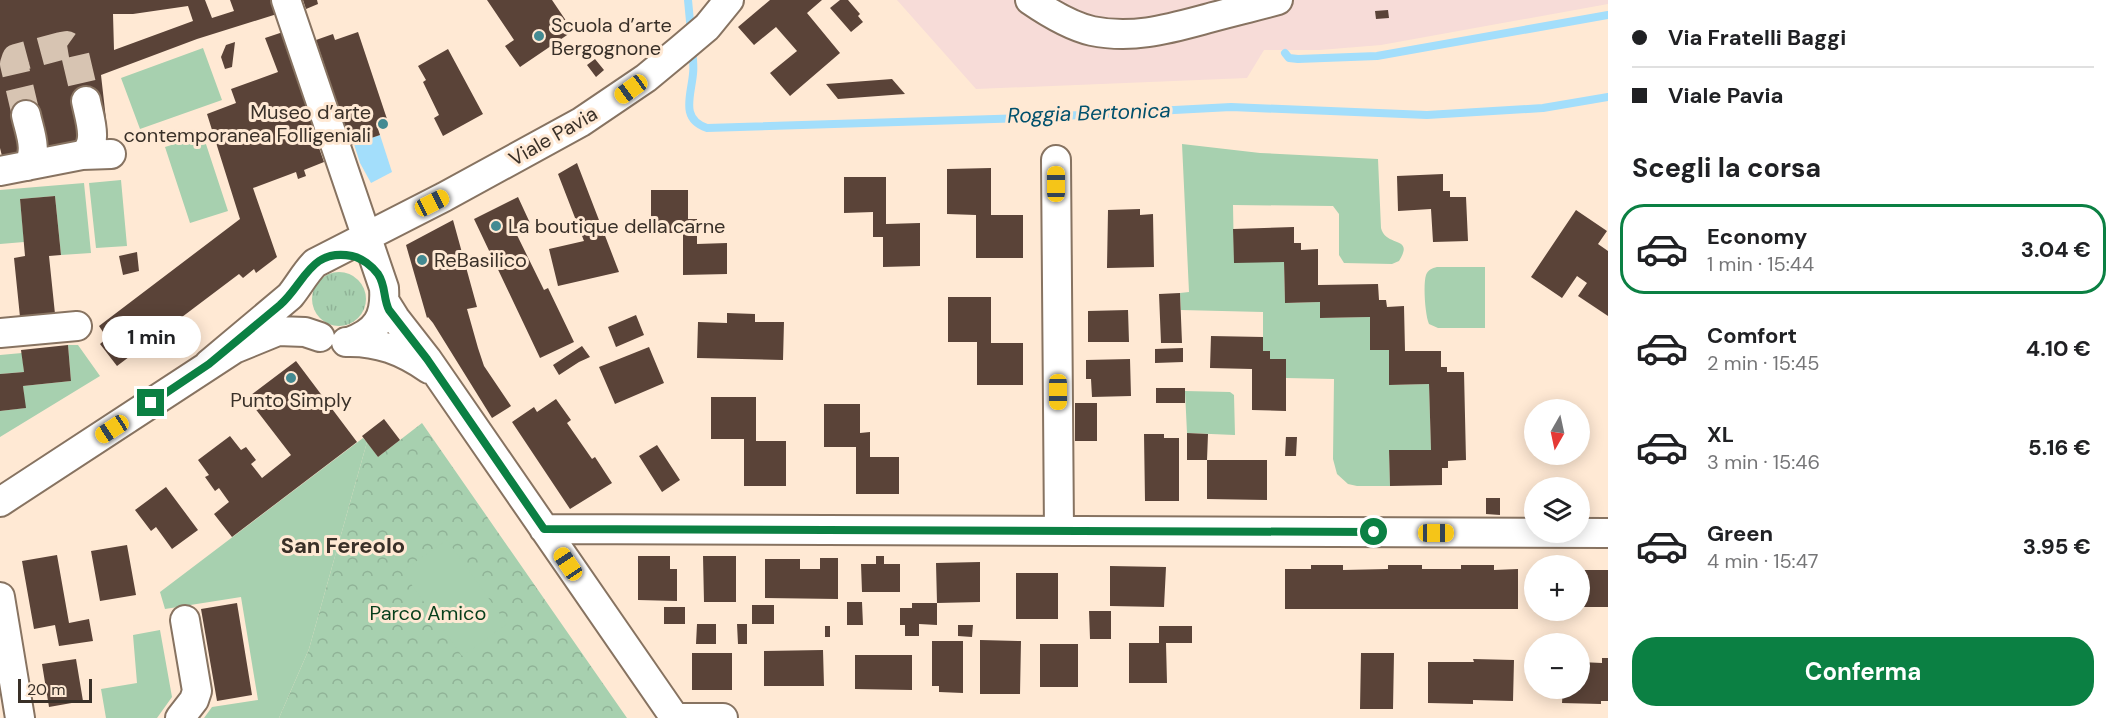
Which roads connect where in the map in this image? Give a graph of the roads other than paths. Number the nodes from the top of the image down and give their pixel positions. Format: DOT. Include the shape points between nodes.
graph roads {
  1 [pos="286,0"];
  2 [pos="729,0"];
  3 [pos="1030,0"];
  4 [pos="1278,0"];
  5 [pos="86,101"];
  6 [pos="26,114"];
  7 [pos="111,154"];
  8 [pos="81,155"];
  9 [pos="1056,160"];
  10 [pos="14,168"];
  11 [pos="420,209"];
  12 [pos="367,235"];
  13 [pos="328,256"];
  14 [pos="378,271"];
  15 [pos="298,286"];
  16 [pos="385,302"];
  17 [pos="77,326"];
  18 [pos="0,333"];
  19 [pos="320,338"];
  20 [pos="349,342"];
  21 [pos="209,364"];
  22 [pos="438,375"];
  23 [pos="0,502"];
  24 [pos="544,529"];
  25 [pos="1059,531"];
  26 [pos="1608,533"];
  27 [pos="0,597"];
  28 [pos="185,620"];
  29 [pos="20,718"];
  30 [pos="180,718"];
  31 [pos="675,718"];
  32 [pos="723,718"];
  1 -- 12 [label="street"];
  2 -- 11 [label="street, Viale Pavia" via="707,27 646,78 581,122"];
  3 -- 4 [label="street" via="1090,31 1136,35"];
  5 -- 8 [label="street" via="92,137 90,148"];
  6 -- 10 [label="street" via="32,160"];
  7 -- 8 [label="street"];
  8 -- 10 [label="street"];
  9 -- 25 [label="street"];
  11 -- 12 [label="street, Viale Pavia"];
  11 -- 14 [label="street, Viale Pavia" via="387,240 377,258"];
  12 -- 13 [label="street, Viale Pavia"];
  12 -- 14 [label="street"];
  13 -- 14 [label="street" via="357,257"];
  13 -- 15 [label="street, Viale Pavia" via="315,263"];
  14 -- 16 [label="street"];
  15 -- 19 [label="street" via="300,316"];
  15 -- 21 [label="street, Viale Pavia"];
  16 -- 20 [label="street" via="374,328"];
  16 -- 22 [label="street"];
  17 -- 18 [label="street"];
  19 -- 20 [label="street"];
  19 -- 21 [label="street, Viale Pavia" via="304,332 278,331"];
  20 -- 22 [label="street" via="394,349"];
  21 -- 23 [label="street, Viale Pavia"];
  22 -- 24 [label="street"];
  24 -- 25 [label="street"];
  24 -- 31 [label="street"];
  25 -- 26 [label="street"];
  27 -- 29 [label="street"];
  28 -- 30 [label="street" via="196,691"];
  31 -- 32 [label="street"];
}
